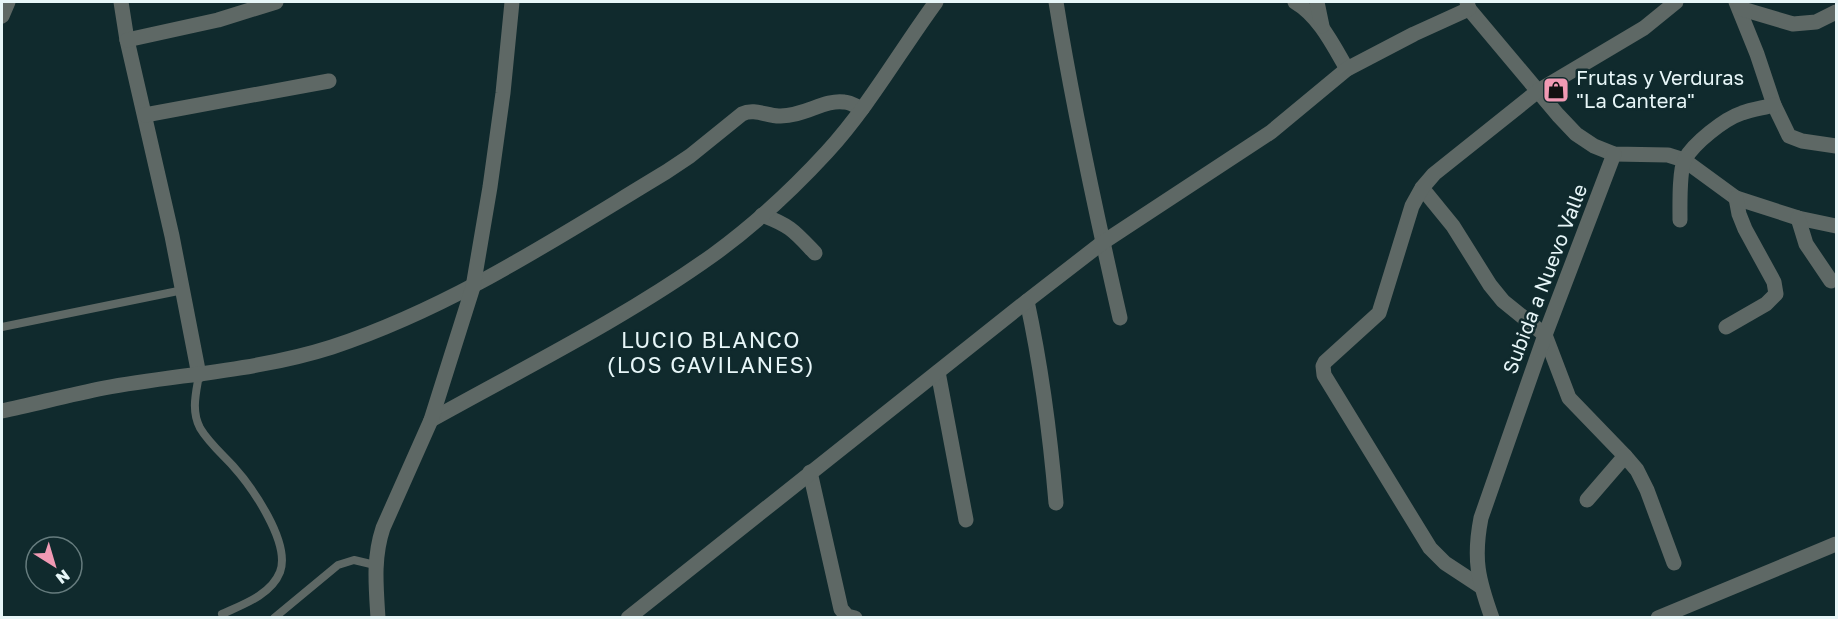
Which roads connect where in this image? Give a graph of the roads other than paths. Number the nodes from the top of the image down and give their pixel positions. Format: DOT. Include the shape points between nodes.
graph roads {
  1 [pos="8,2"];
  2 [pos="121,2"];
  3 [pos="276,2"];
  4 [pos="512,2"];
  5 [pos="936,2"];
  6 [pos="1056,2"];
  7 [pos="1295,2"];
  8 [pos="1317,2"];
  9 [pos="1676,2"];
  10 [pos="1468,5"];
  11 [pos="1737,5"];
  12 [pos="1836,12"];
  13 [pos="2,16"];
  14 [pos="1323,29"];
  15 [pos="127,40"];
  16 [pos="1347,69"];
  17 [pos="329,81"];
  18 [pos="1538,92"];
  19 [pos="1774,105"];
  20 [pos="862,109"];
  21 [pos="145,115"];
  22 [pos="1836,146"];
  23 [pos="1614,154"];
  24 [pos="1684,160"];
  25 [pos="1422,188"];
  26 [pos="1736,198"];
  27 [pos="762,215"];
  28 [pos="1798,218"];
  29 [pos="1680,219"];
  30 [pos="1836,226"];
  31 [pos="1102,243"];
  32 [pos="815,254"];
  33 [pos="1831,280"];
  34 [pos="473,287"];
  35 [pos="183,290"];
  36 [pos="1027,301"];
  37 [pos="1120,318"];
  38 [pos="2,327"];
  39 [pos="1726,327"];
  40 [pos="1545,335"];
  41 [pos="938,372"];
  42 [pos="199,375"];
  43 [pos="2,411"];
  44 [pos="431,420"];
  45 [pos="1625,456"];
  46 [pos="810,472"];
  47 [pos="1587,500"];
  48 [pos="1056,503"];
  49 [pos="966,520"];
  50 [pos="1836,544"];
  51 [pos="1674,563"];
  52 [pos="375,565"];
  53 [pos="1480,586"];
  54 [pos="222,614"];
  55 [pos="274,618"];
  56 [pos="378,618"];
  57 [pos="628,618"];
  58 [pos="855,618"];
  59 [pos="1492,618"];
  60 [pos="1658,618"];
  1 -- 13 [label="street"];
  2 -- 15 [label="street"];
  3 -- 15 [label="street" via="218,20"];
  4 -- 34 [label="street" via="503,93"];
  5 -- 20 [label="street"];
  6 -- 31 [label="street"];
  7 -- 14 [label="street"];
  8 -- 14 [label="street"];
  9 -- 18 [label="street" via="1644,28"];
  10 -- 16 [label="street"];
  10 -- 18 [label="street"];
  11 -- 12 [label="street" via="1793,24 1816,22"];
  11 -- 19 [label="street"];
  14 -- 16 [label="street"];
  15 -- 21 [label="street"];
  16 -- 31 [label="street" via="1271,132"];
  17 -- 21 [label="street"];
  18 -- 23 [label="street" via="1576,134"];
  18 -- 25 [label="street" via="1434,174"];
  19 -- 22 [label="street" via="1789,136"];
  19 -- 24 [label="street" via="1729,119"];
  20 -- 27 [label="street" via="828,151"];
  20 -- 34 [label="street" via="842,101 793,116 747,111 666,172"];
  21 -- 35 [label="street"];
  23 -- 24 [label="street" via="1668,155"];
  23 -- 40 [label="street, Subida a Nuevo Valle"];
  24 -- 26 [label="street"];
  24 -- 29 [label="street"];
  25 -- 40 [label="street" via="1454,226 1503,301"];
  25 -- 53 [label="street" via="1412,207 1379,312 1325,362 1324,375 1430,548"];
  26 -- 28 [label="street"];
  26 -- 39 [label="street" via="1739,214 1774,282 1776,294"];
  27 -- 32 [label="street" via="785,224"];
  27 -- 44 [label="street" via="656,293"];
  28 -- 30 [label="street"];
  28 -- 33 [label="street" via="1806,244"];
  31 -- 36 [label="street"];
  31 -- 37 [label="street"];
  34 -- 42 [label="street" via="332,346 270,364"];
  34 -- 44 [label="street"];
  35 -- 38 [label="lane"];
  35 -- 42 [label="street"];
  36 -- 41 [label="street"];
  36 -- 48 [label="street" via="1047,409"];
  40 -- 45 [label="street" via="1569,398"];
  40 -- 53 [label="street, Subida a Nuevo Valle" via="1481,518 1476,543"];
  41 -- 46 [label="street"];
  41 -- 49 [label="street"];
  42 -- 43 [label="street" via="104,388"];
  42 -- 54 [label="lane" via="195,412 200,427 251,487 273,526 281,550 280,572 269,587 251,601"];
  44 -- 52 [label="street" via="383,528"];
  45 -- 47 [label="street"];
  45 -- 51 [label="street" via="1647,490"];
  46 -- 57 [label="street"];
  46 -- 58 [label="street" via="841,609"];
  50 -- 60 [label="street"];
  52 -- 55 [label="lane" via="354,560 338,565"];
  52 -- 56 [label="street"];
  53 -- 59 [label="street, Subida a Nuevo Valle"];
}
